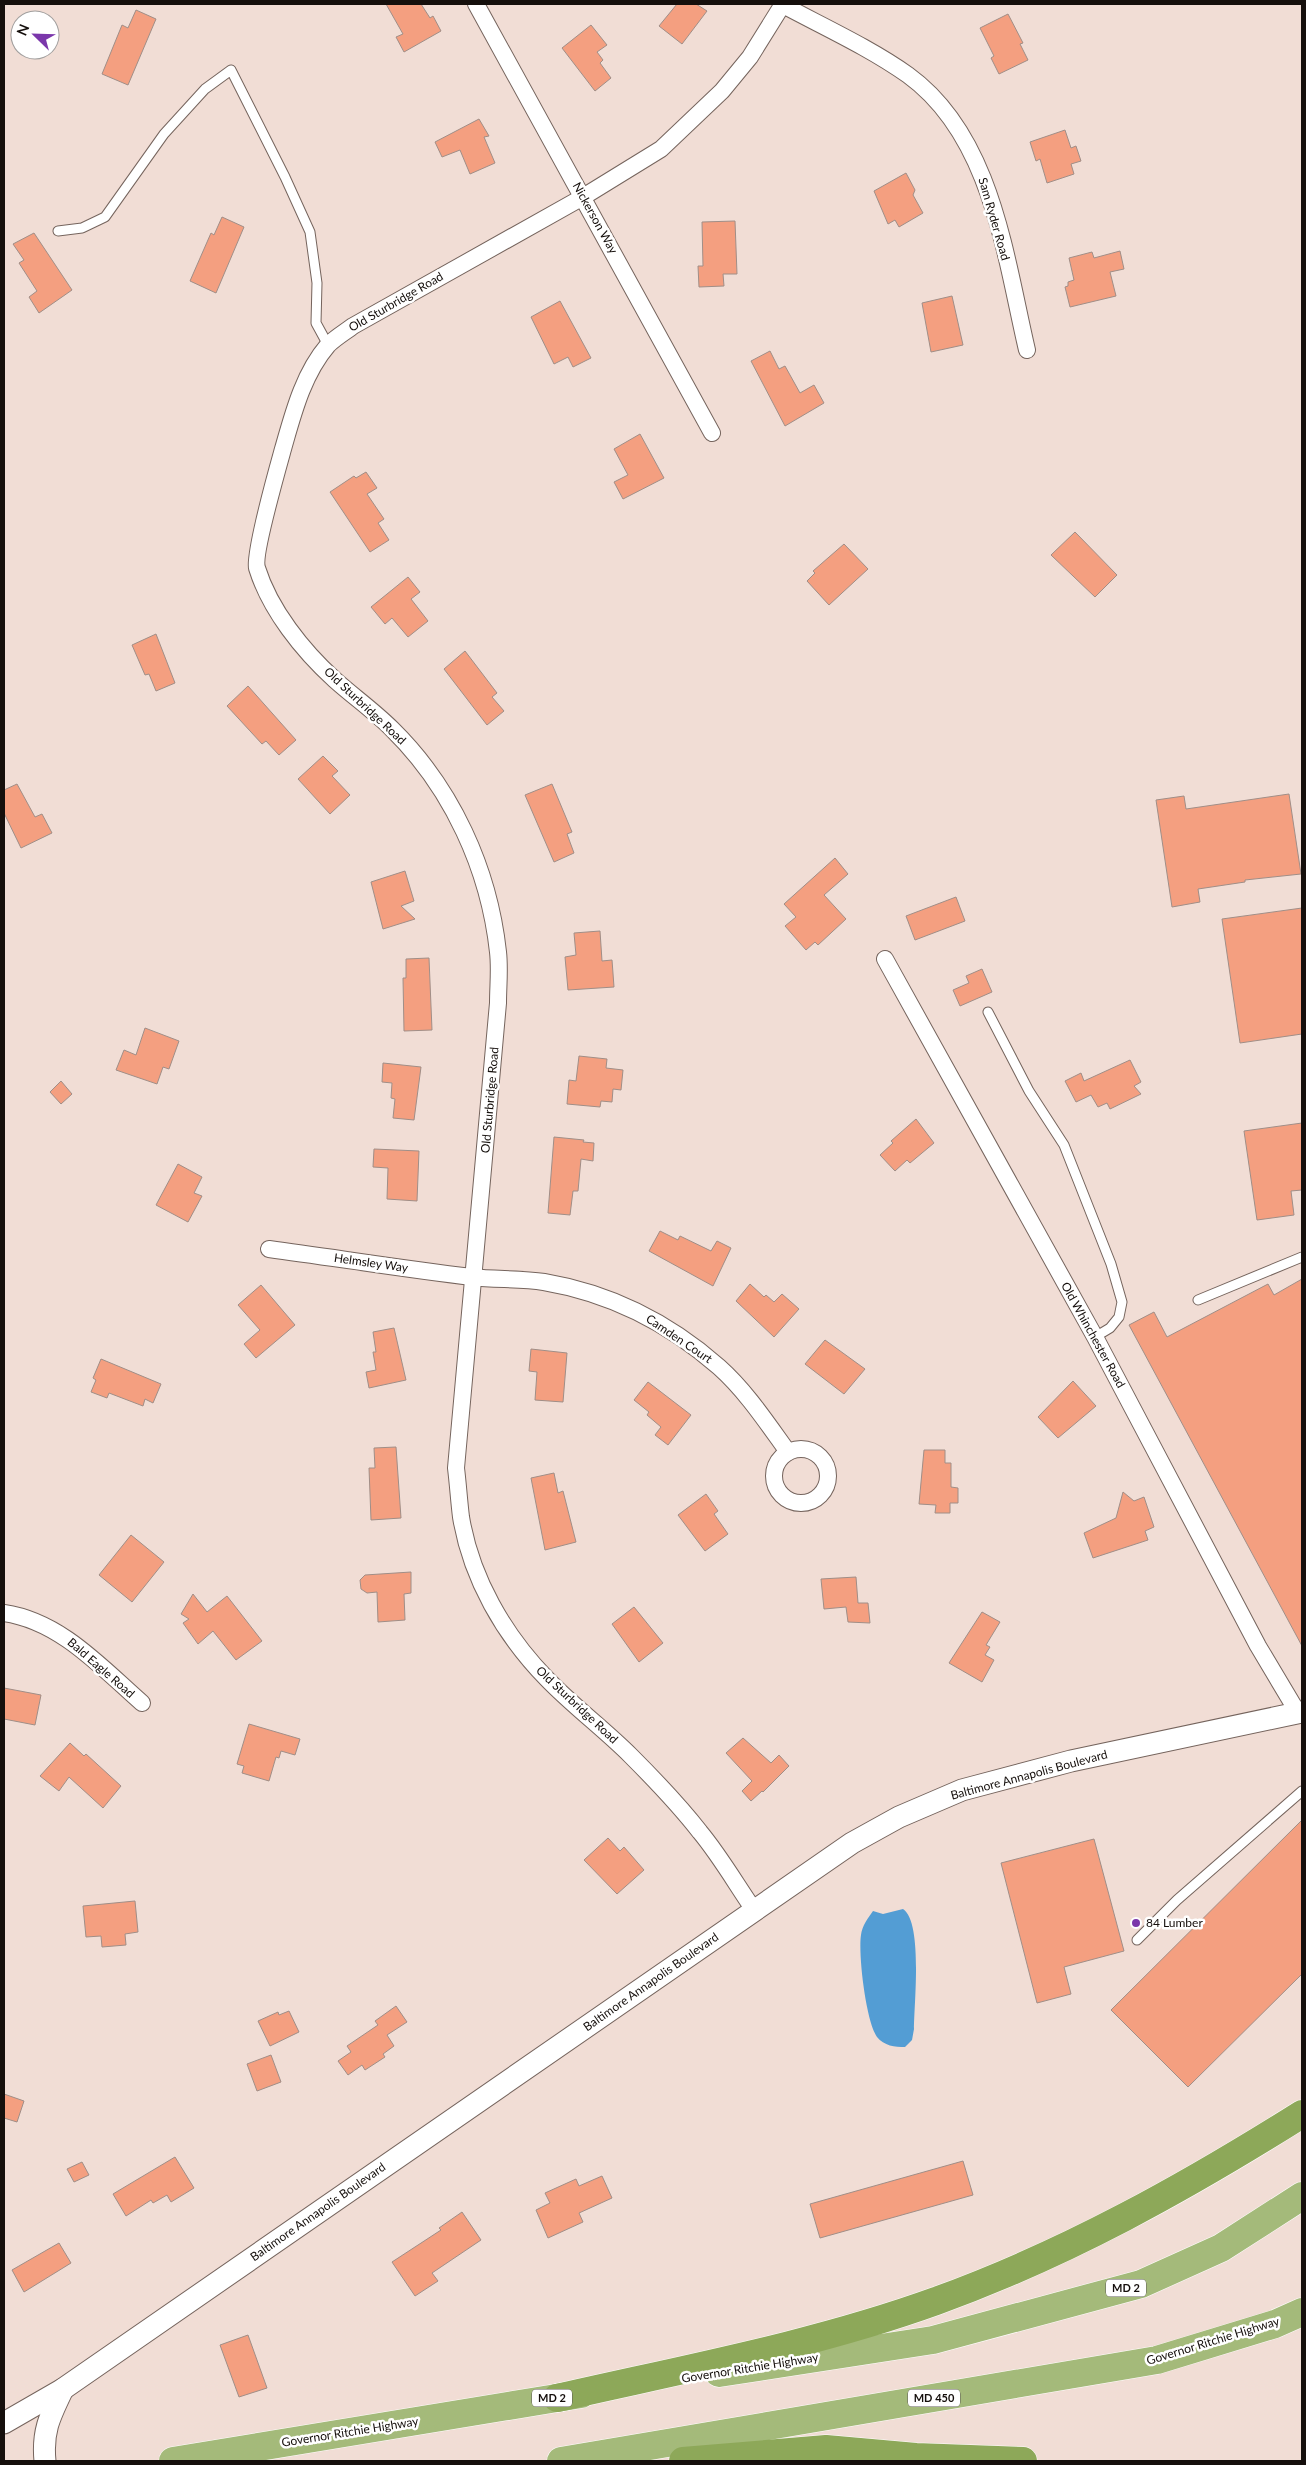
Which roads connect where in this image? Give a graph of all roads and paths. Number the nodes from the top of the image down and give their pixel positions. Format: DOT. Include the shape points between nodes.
graph roads {
  1 [pos="476,4"];
  2 [pos="783,4"];
  3 [pos="583,197"];
  4 [pos="58,231"];
  5 [pos="328,345"];
  6 [pos="1027,350"];
  7 [pos="712,433"];
  8 [pos="885,959"];
  9 [pos="988,1012"];
  10 [pos="269,1249"];
  11 [pos="1302,1257"];
  12 [pos="473,1277"];
  13 [pos="1198,1300"];
  14 [pos="1095,1337"];
  15 [pos="788,1452"];
  16 [pos="4,1613"];
  17 [pos="142,1703"];
  18 [pos="1300,1712"];
  19 [pos="1302,1791"];
  20 [pos="754,1910"];
  21 [pos="1137,1940"];
  22 [pos="1302,2114"];
  23 [pos="1302,2196"];
  24 [pos="1302,2312"];
  25 [pos="63,2389"];
  26 [pos="557,2398"];
  27 [pos="4,2423"];
  28 [pos="45,2461"];
  29 [pos="172,2461"];
  30 [pos="561,2461"];
  31 [pos="683,2461"];
  32 [pos="1023,2461"];
  1 -- 3 [label="street, Nickerson Way"];
  2 -- 3 [label="street, Old Sturbridge Road" via="750,57 694,119 661,149"];
  2 -- 6 [label="street, Sam Ryder Road" via="909,76 938,101 954,122 985,182"];
  3 -- 5 [label="street, Old Sturbridge Road" via="353,326"];
  3 -- 7 [label="street, Nickerson Way"];
  4 -- 5 [label="lane" via="82,228 105,216 164,134 205,89 230,70 310,232 317,283 316,322"];
  5 -- 12 [label="street, Old Sturbridge Road" via="308,376 296,404 270,498 256,566 274,604 310,655 392,729 427,769 457,816 476,859 491,908 498,954 498,1003"];
  8 -- 14 [label="street, Old Whinchester Road"];
  9 -- 14 [label="lane" via="1029,1091 1064,1145 1111,1264 1122,1302 1119,1317 1110,1328"];
  10 -- 12 [label="street, Helmsley Way"];
  11 -- 13 [label="lane"];
  12 -- 15 [label="street, Camden Court" via="542,1282 588,1292 661,1324 720,1368 747,1396"];
  12 -- 20 [label="street, Old Sturbridge Road" via="456,1468 461,1518 473,1560 491,1604 529,1660 629,1754 700,1832"];
  14 -- 18 [label="street, Old Whinchester Road" via="1258,1646"];
  16 -- 17 [label="street, Bald Eagle Road" via="66,1637"];
  18 -- 20 [label="street, Baltimore Annapolis Boulevard" via="1071,1762 962,1790 899,1817 852,1843"];
  19 -- 21 [label="lane" via="1176,1900"];
  20 -- 25 [label="street, Baltimore Annapolis Boulevard"];
  22 -- 26 [label="highway" via="1157,2201 1080,2241 936,2301 794,2344"];
  23 -- 26 [label="highway, Governor Ritchie Highway / MD 2" via="1221,2248 1150,2280 1035,2314 933,2340"];
  24 -- 30 [label="highway, Governor Ritchie Highway / MD 450" via="1275,2324 1157,2360"];
  25 -- 27 [label="street, Baltimore Annapolis Boulevard"];
  25 -- 28 [label="street" via="43,2442"];
  26 -- 29 [label="highway, Governor Ritchie Highway / MD 2"];
  31 -- 32 [label="highway" via="826,2449 916,2457"];
}
